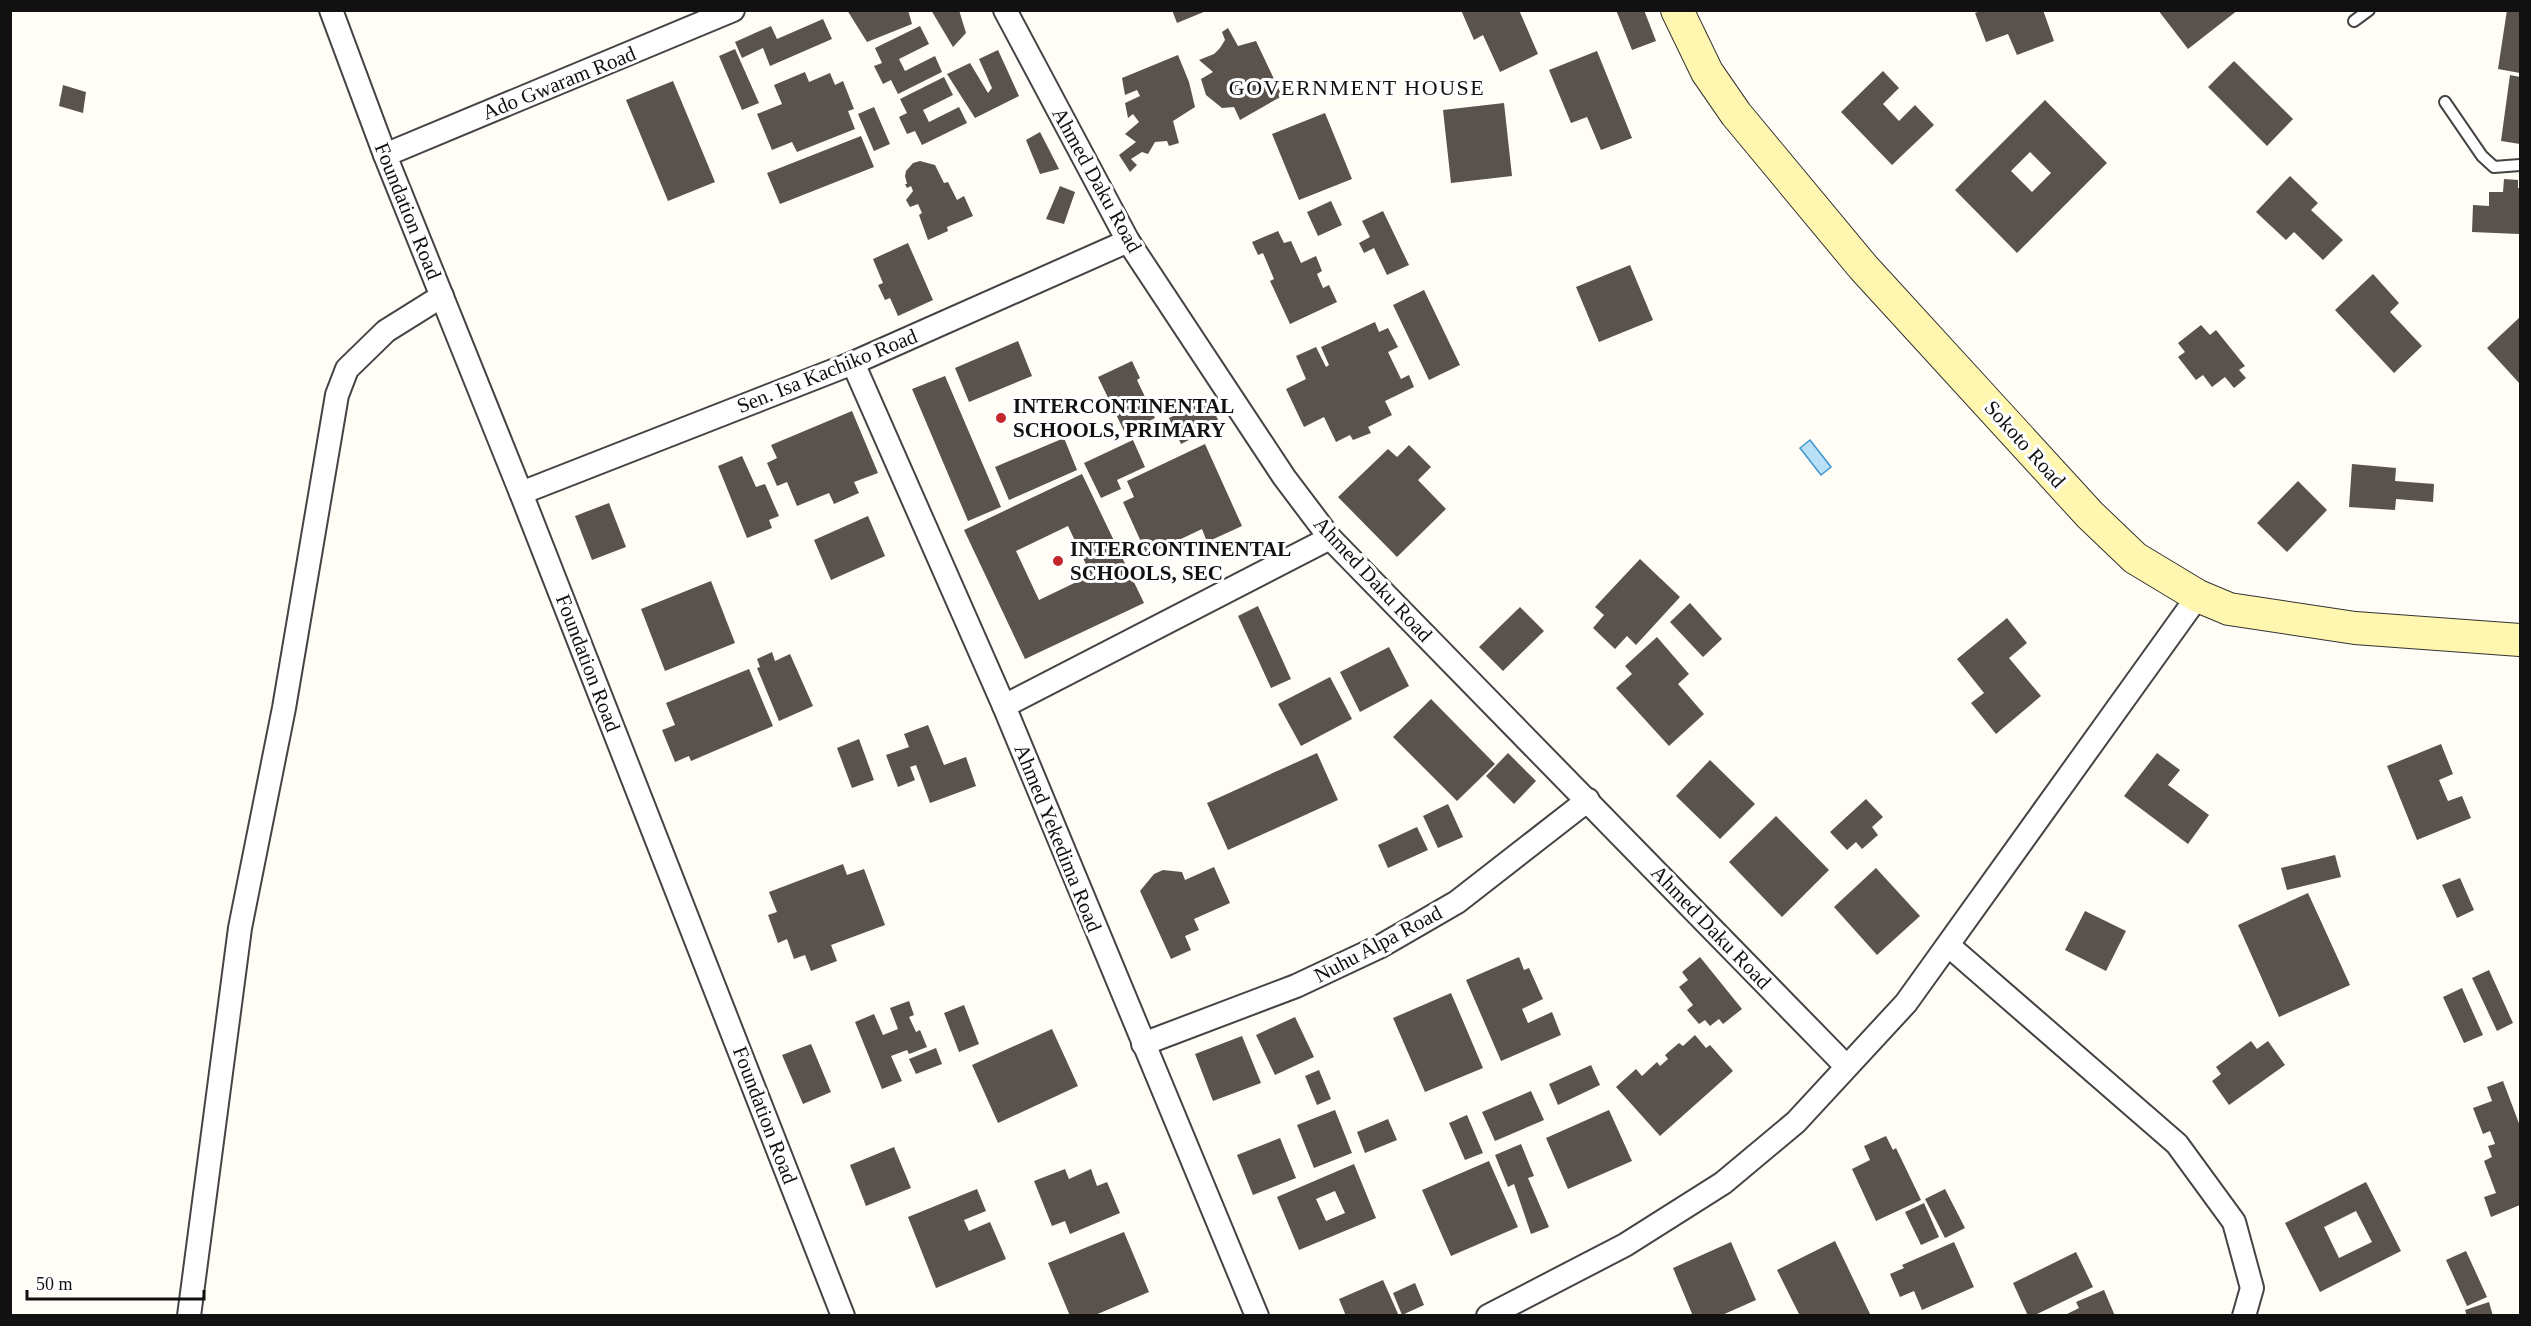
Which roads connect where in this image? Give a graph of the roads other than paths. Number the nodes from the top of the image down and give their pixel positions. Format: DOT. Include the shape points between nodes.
graph roads {
  1 [pos="331,10"];
  2 [pos="733,10"];
  3 [pos="1005,10"];
  4 [pos="1677,10"];
  5 [pos="2369,10"];
  6 [pos="2354,21"];
  7 [pos="2445,102"];
  8 [pos="385,155"];
  9 [pos="2520,165"];
  10 [pos="1128,241"];
  11 [pos="442,296"];
  12 [pos="853,363"];
  13 [pos="521,493"];
  14 [pos="1330,538"];
  15 [pos="2198,596"];
  16 [pos="2520,640"];
  17 [pos="1004,706"];
  18 [pos="1588,800"];
  19 [pos="1948,945"];
  20 [pos="1143,1044"];
  21 [pos="1846,1066"];
  22 [pos="189,1316"];
  23 [pos="843,1316"];
  24 [pos="1257,1316"];
  25 [pos="1488,1316"];
  26 [pos="2244,1316"];
  1 -- 8 [label="street, Foundation Road"];
  2 -- 8 [label="street, Ado Gwaram Road"];
  3 -- 10 [label="street, Ahmed Daku Road"];
  4 -- 15 [label="street, Sokoto Road" via="1707,72 1863,267 2090,516 2135,558"];
  5 -- 6 [label="lane"];
  7 -- 9 [label="lane" via="2494,167"];
  8 -- 11 [label="street, Foundation Road"];
  10 -- 12 [label="street, Sen. Isa Kachiko Road"];
  10 -- 14 [label="street, Ahmed Daku Road" via="1284,477"];
  11 -- 13 [label="street, Foundation Road"];
  11 -- 22 [label="street" via="386,331 347,369 337,394 284,708 240,928"];
  12 -- 13 [label="street, Sen. Isa Kachiko Road"];
  12 -- 17 [label="street, Ahmed Yekedima Road"];
  13 -- 23 [label="street, Foundation Road"];
  14 -- 17 [label="street"];
  14 -- 18 [label="street, Ahmed Daku Road"];
  15 -- 16 [label="street, Sokoto Road" via="2229,609 2355,628"];
  15 -- 19 [label="street"];
  17 -- 20 [label="street, Ahmed Yekedima Road"];
  18 -- 20 [label="street, Nuhu Alpa Road" via="1457,902 1381,946 1296,986"];
  18 -- 21 [label="street, Ahmed Daku Road"];
  19 -- 21 [label="street" via="1905,1003"];
  19 -- 26 [label="street" via="2177,1144 2234,1222 2252,1288"];
  20 -- 24 [label="street, Ahmed Yekedima Road"];
  21 -- 25 [label="street" via="1796,1122 1723,1183 1625,1245"];
}
